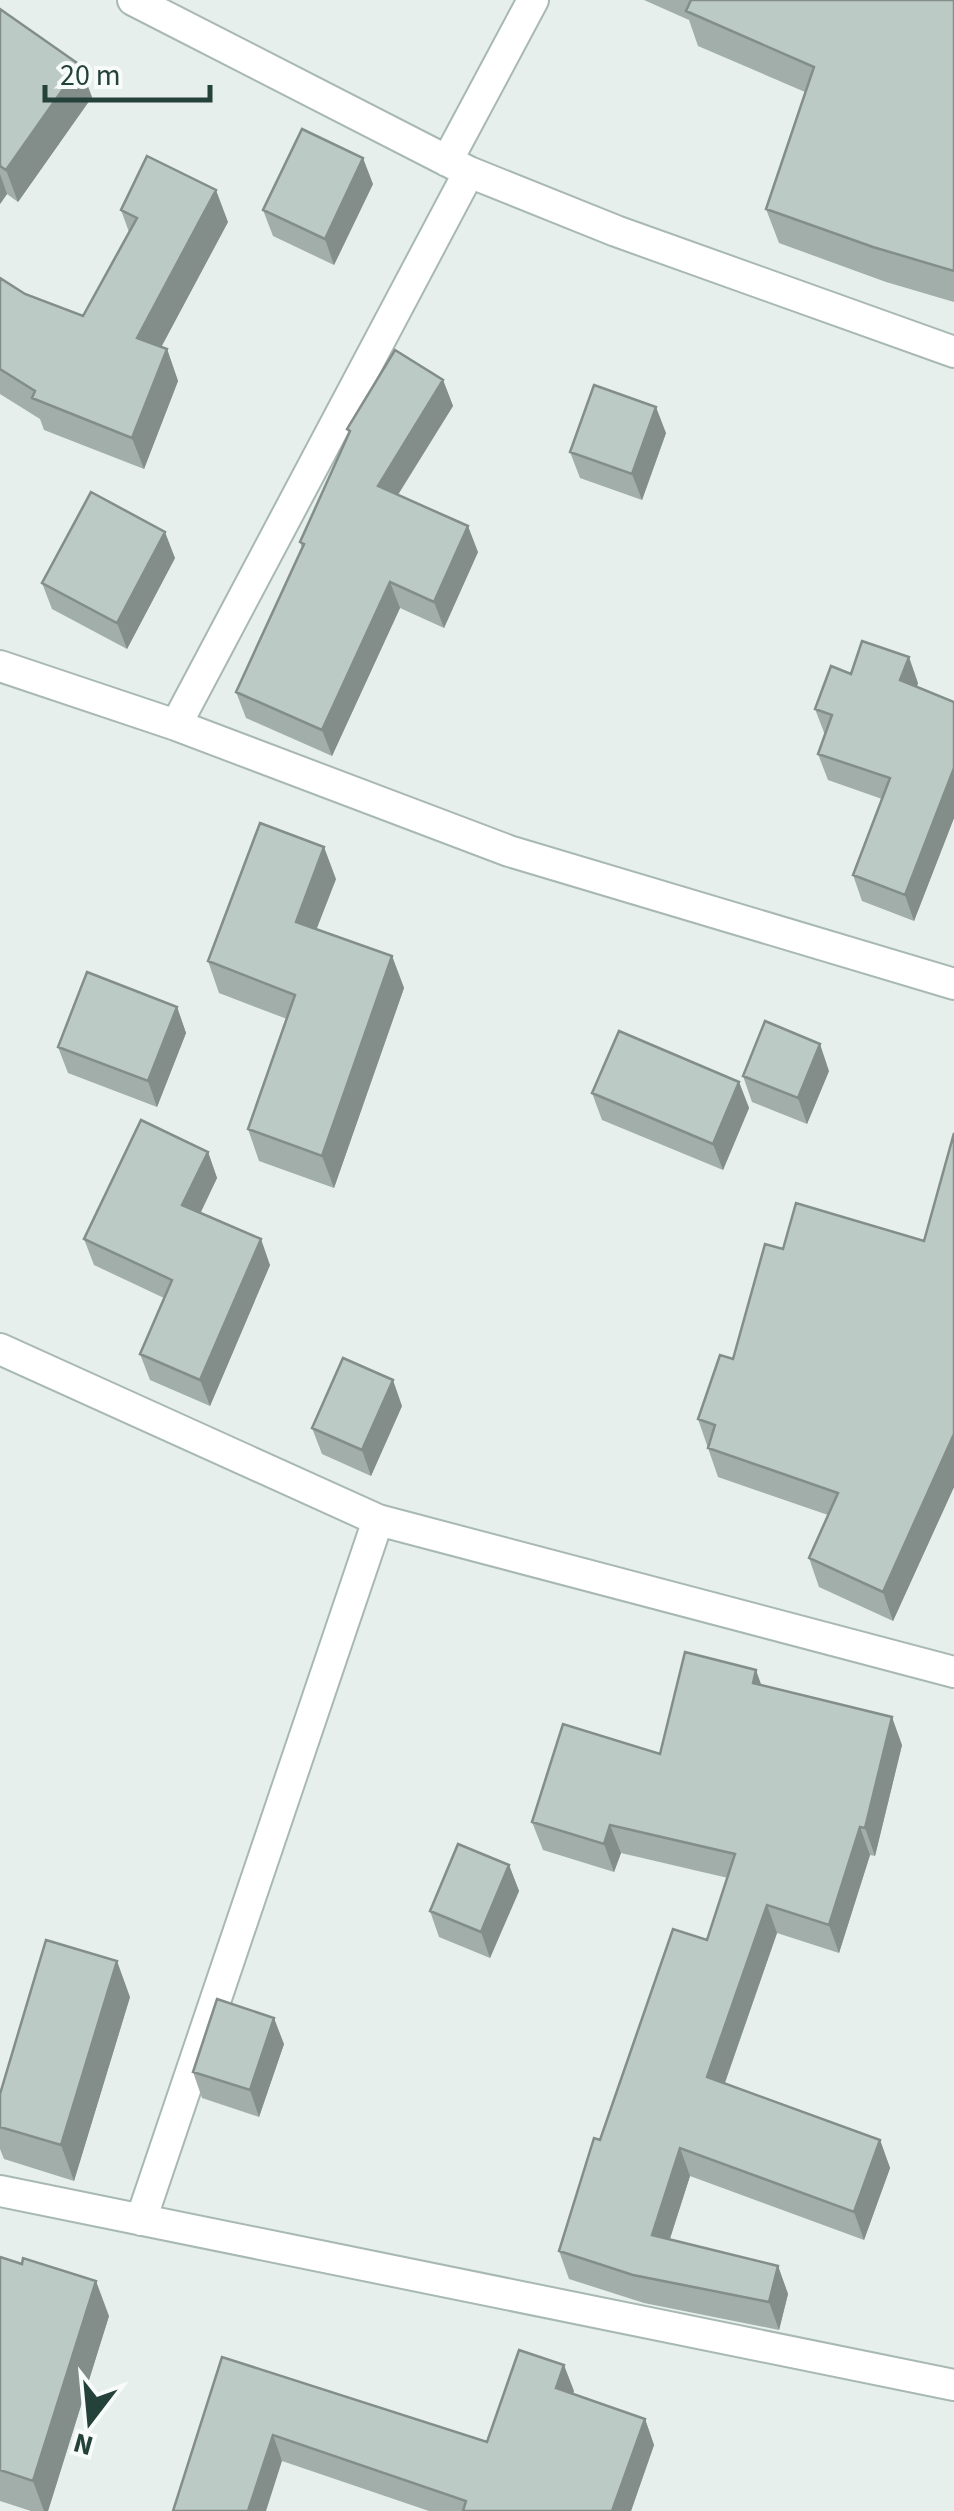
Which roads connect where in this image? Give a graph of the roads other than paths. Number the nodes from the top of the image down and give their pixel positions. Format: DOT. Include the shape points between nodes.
graph roads {
  1 [pos="133,0"];
  2 [pos="532,0"];
  3 [pos="458,166"];
  4 [pos="954,352"];
  5 [pos="0,666"];
  6 [pos="176,725"];
  7 [pos="954,984"];
  8 [pos="0,1349"];
  9 [pos="378,1520"];
  10 [pos="954,1672"];
  11 [pos="0,2191"];
  12 [pos="141,2220"];
  13 [pos="954,2385"];
  1 -- 3 [label="street"];
  2 -- 3 [label="street"];
  3 -- 4 [label="street" via="616,231"];
  3 -- 6 [label="street"];
  5 -- 6 [label="street"];
  6 -- 7 [label="street" via="509,851"];
  8 -- 9 [label="street"];
  9 -- 10 [label="street"];
  9 -- 12 [label="street"];
  11 -- 12 [label="street"];
  12 -- 13 [label="street"];
}
